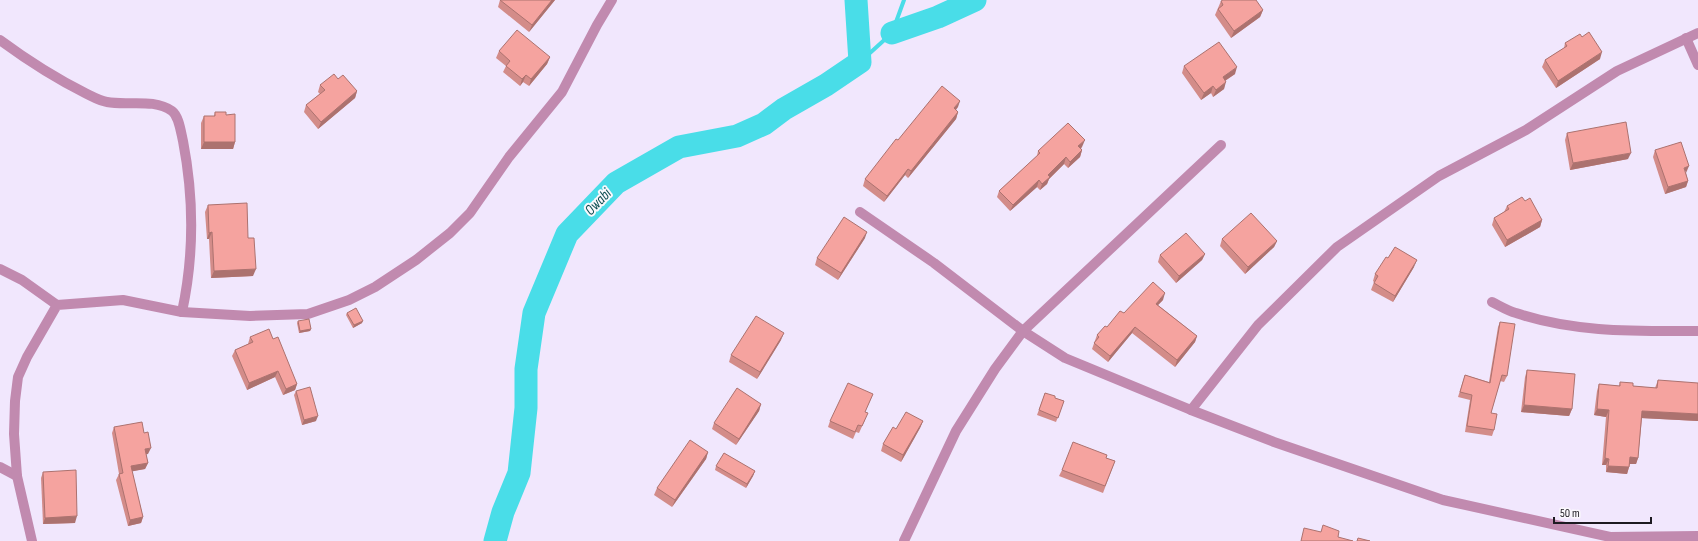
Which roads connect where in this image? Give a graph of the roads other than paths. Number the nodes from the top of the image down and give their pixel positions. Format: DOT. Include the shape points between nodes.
graph roads {
  1 [pos="612,0"];
  2 [pos="1698,33"];
  3 [pos="1686,38"];
  4 [pos="0,40"];
  5 [pos="1698,65"];
  6 [pos="1221,145"];
  7 [pos="860,212"];
  8 [pos="0,269"];
  9 [pos="1492,302"];
  10 [pos="57,305"];
  11 [pos="182,312"];
  12 [pos="1024,331"];
  13 [pos="1698,331"];
  14 [pos="1191,410"];
  15 [pos="0,467"];
  16 [pos="17,476"];
  17 [pos="1698,536"];
  18 [pos="1610,539"];
  19 [pos="32,541"];
  20 [pos="904,541"];
  1 -- 11 [label="street" via="562,92 509,157 470,213 416,260 375,287 349,300 308,314 250,316"];
  2 -- 3 [label="street"];
  3 -- 5 [label="street"];
  3 -- 14 [label="street" via="1617,71 1526,130 1439,176 1337,247 1258,325"];
  4 -- 11 [label="street" via="68,84 105,102 153,104 174,112 180,128 191,194 189,280"];
  6 -- 12 [label="street"];
  7 -- 12 [label="street" via="934,263"];
  8 -- 10 [label="street" via="22,280"];
  9 -- 13 [label="street" via="1516,313 1556,323 1604,330"];
  10 -- 11 [label="street" via="123,300"];
  10 -- 16 [label="street" via="18,376 14,434"];
  12 -- 14 [label="street" via="1065,358"];
  12 -- 20 [label="street" via="995,369 956,431"];
  14 -- 18 [label="street" via="1274,442 1443,500"];
  15 -- 16 [label="street"];
  16 -- 19 [label="street"];
  17 -- 18 [label="street"];
}
